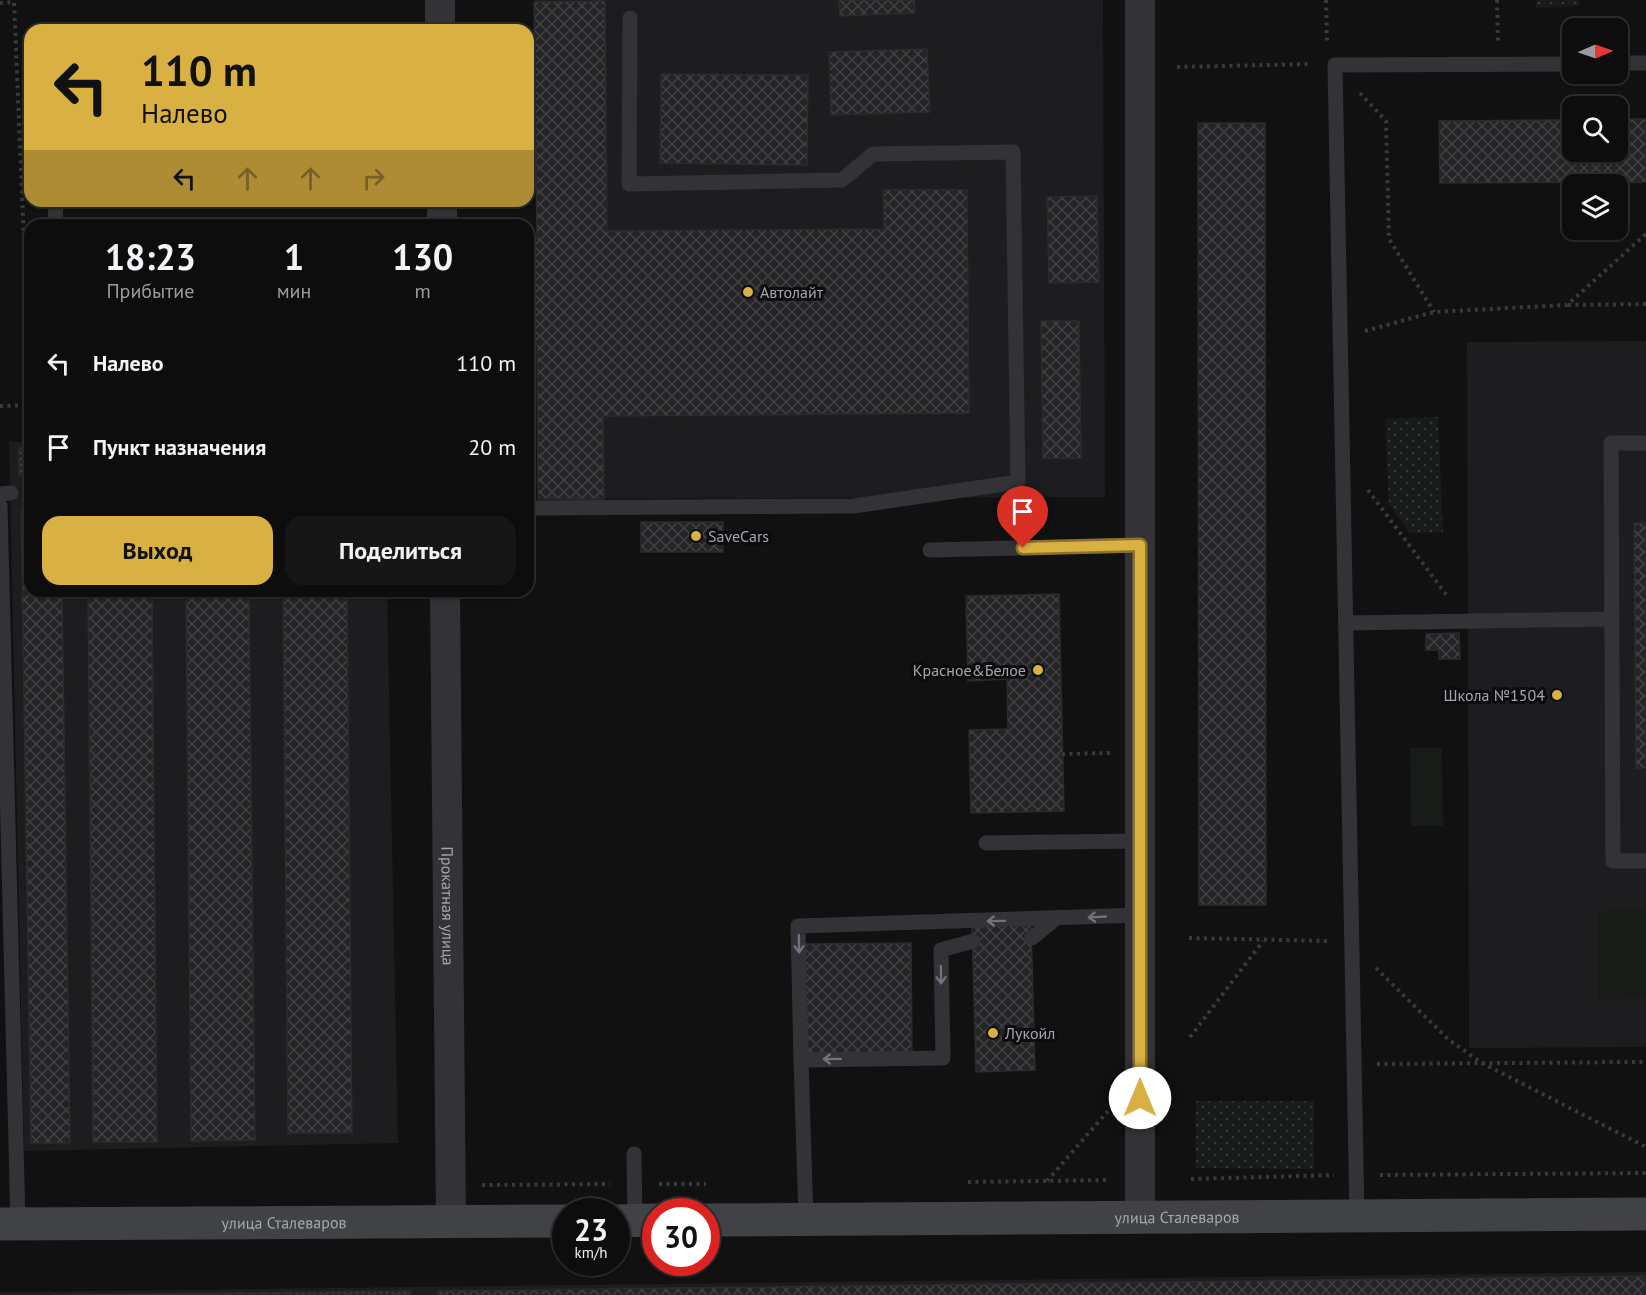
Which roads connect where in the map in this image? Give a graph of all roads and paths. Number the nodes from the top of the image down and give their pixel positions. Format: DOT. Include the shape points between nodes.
graph roads {
  1 [pos="440,0"];
  2 [pos="1140,0"];
  3 [pos="1497,0"];
  4 [pos="0,3"];
  5 [pos="630,18"];
  6 [pos="440,24"];
  7 [pos="1628,63"];
  8 [pos="1646,63"];
  9 [pos="1498,64"];
  10 [pos="1562,64"];
  11 [pos="1335,65"];
  12 [pos="1177,67"];
  13 [pos="1646,234"];
  14 [pos="24,242"];
  15 [pos="1646,304"];
  16 [pos="1567,305"];
  17 [pos="1434,312"];
  18 [pos="1341,338"];
  19 [pos="24,405"];
  20 [pos="0,406"];
  21 [pos="1646,443"];
  22 [pos="1342,457"];
  23 [pos="0,506"];
  24 [pos="534,508"];
  25 [pos="1140,545"];
  26 [pos="930,550"];
  27 [pos="445,597"];
  28 [pos="1612,619"];
  29 [pos="1467,621"];
  30 [pos="1346,623"];
  31 [pos="3,730"];
  32 [pos="1120,753"];
  33 [pos="1062,754"];
  34 [pos="1140,840"];
  35 [pos="986,843"];
  36 [pos="1646,861"];
  37 [pos="1140,915"];
  38 [pos="1055,919"];
  39 [pos="1032,938"];
  40 [pos="973,940"];
  41 [pos="1263,940"];
  42 [pos="1190,1037"];
  43 [pos="801,1060"];
  44 [pos="1646,1062"];
  45 [pos="1482,1063"];
  46 [pos="1355,1064"];
  47 [pos="1113,1105"];
  48 [pos="1646,1148"];
  49 [pos="24,1151"];
  50 [pos="634,1154"];
  51 [pos="1646,1173"];
  52 [pos="1356,1175"];
  53 [pos="1191,1179"];
  54 [pos="1047,1181"];
  55 [pos="16,1186"];
  56 [pos="1646,1214"];
  57 [pos="1357,1216"];
  58 [pos="1140,1218"];
  59 [pos="720,1220"];
  60 [pos="806,1220"];
  61 [pos="552,1221"];
  62 [pos="636,1221"];
  63 [pos="451,1222"];
  64 [pos="9,1224"];
  1 -- 6 [label="street"];
  2 -- 25 [label="street"];
  3 -- 9 [label="path"];
  4 -- 14 [label="path" via="14,2"];
  5 -- 24 [label="lane" via="630,184 842,180 873,154 1013,152 1018,482 854,506"];
  7 -- 8 [label="lane"];
  9 -- 10 [label="lane"];
  9 -- 11 [label="lane"];
  11 -- 12 [label="path"];
  11 -- 17 [label="path" via="1386,121 1389,239"];
  11 -- 18 [label="lane"];
  13 -- 16 [label="path"];
  15 -- 16 [label="path"];
  16 -- 17 [label="path"];
  17 -- 18 [label="path"];
  18 -- 22 [label="lane"];
  19 -- 20 [label="path"];
  21 -- 28 [label="lane" via="1611,443"];
  22 -- 29 [label="path"];
  22 -- 30 [label="lane"];
  23 -- 31 [label="lane"];
  25 -- 26 [label="lane"];
  25 -- 34 [label="street"];
  27 -- 63 [label="street, Прокатная улица"];
  28 -- 29 [label="lane"];
  28 -- 36 [label="lane" via="1613,861"];
  29 -- 30 [label="lane"];
  30 -- 46 [label="lane"];
  31 -- 55 [label="lane"];
  32 -- 33 [label="path"];
  34 -- 35 [label="lane"];
  34 -- 37 [label="street"];
  37 -- 38 [label="lane, one-way"];
  37 -- 58 [label="street"];
  38 -- 39 [label="lane"];
  38 -- 43 [label="lane, one-way" via="798,926"];
  40 -- 43 [label="lane, one-way" via="941,950 943,1058"];
  41 -- 42 [label="path"];
  43 -- 60 [label="lane"];
  44 -- 45 [label="path"];
  45 -- 46 [label="path"];
  45 -- 48 [label="path"];
  46 -- 52 [label="lane"];
  47 -- 54 [label="path"];
  49 -- 55 [label="lane"];
  50 -- 62 [label="lane"];
  51 -- 52 [label="path"];
  52 -- 53 [label="path"];
  52 -- 57 [label="lane"];
  55 -- 64 [label="lane"];
  56 -- 57 [label="main road, улица Сталеваров"];
  57 -- 58 [label="main road, улица Сталеваров"];
  58 -- 60 [label="main road, улица Сталеваров"];
  59 -- 60 [label="main road, улица Сталеваров"];
  61 -- 63 [label="main road, улица Сталеваров"];
  63 -- 64 [label="main road, улица Сталеваров"];
}
